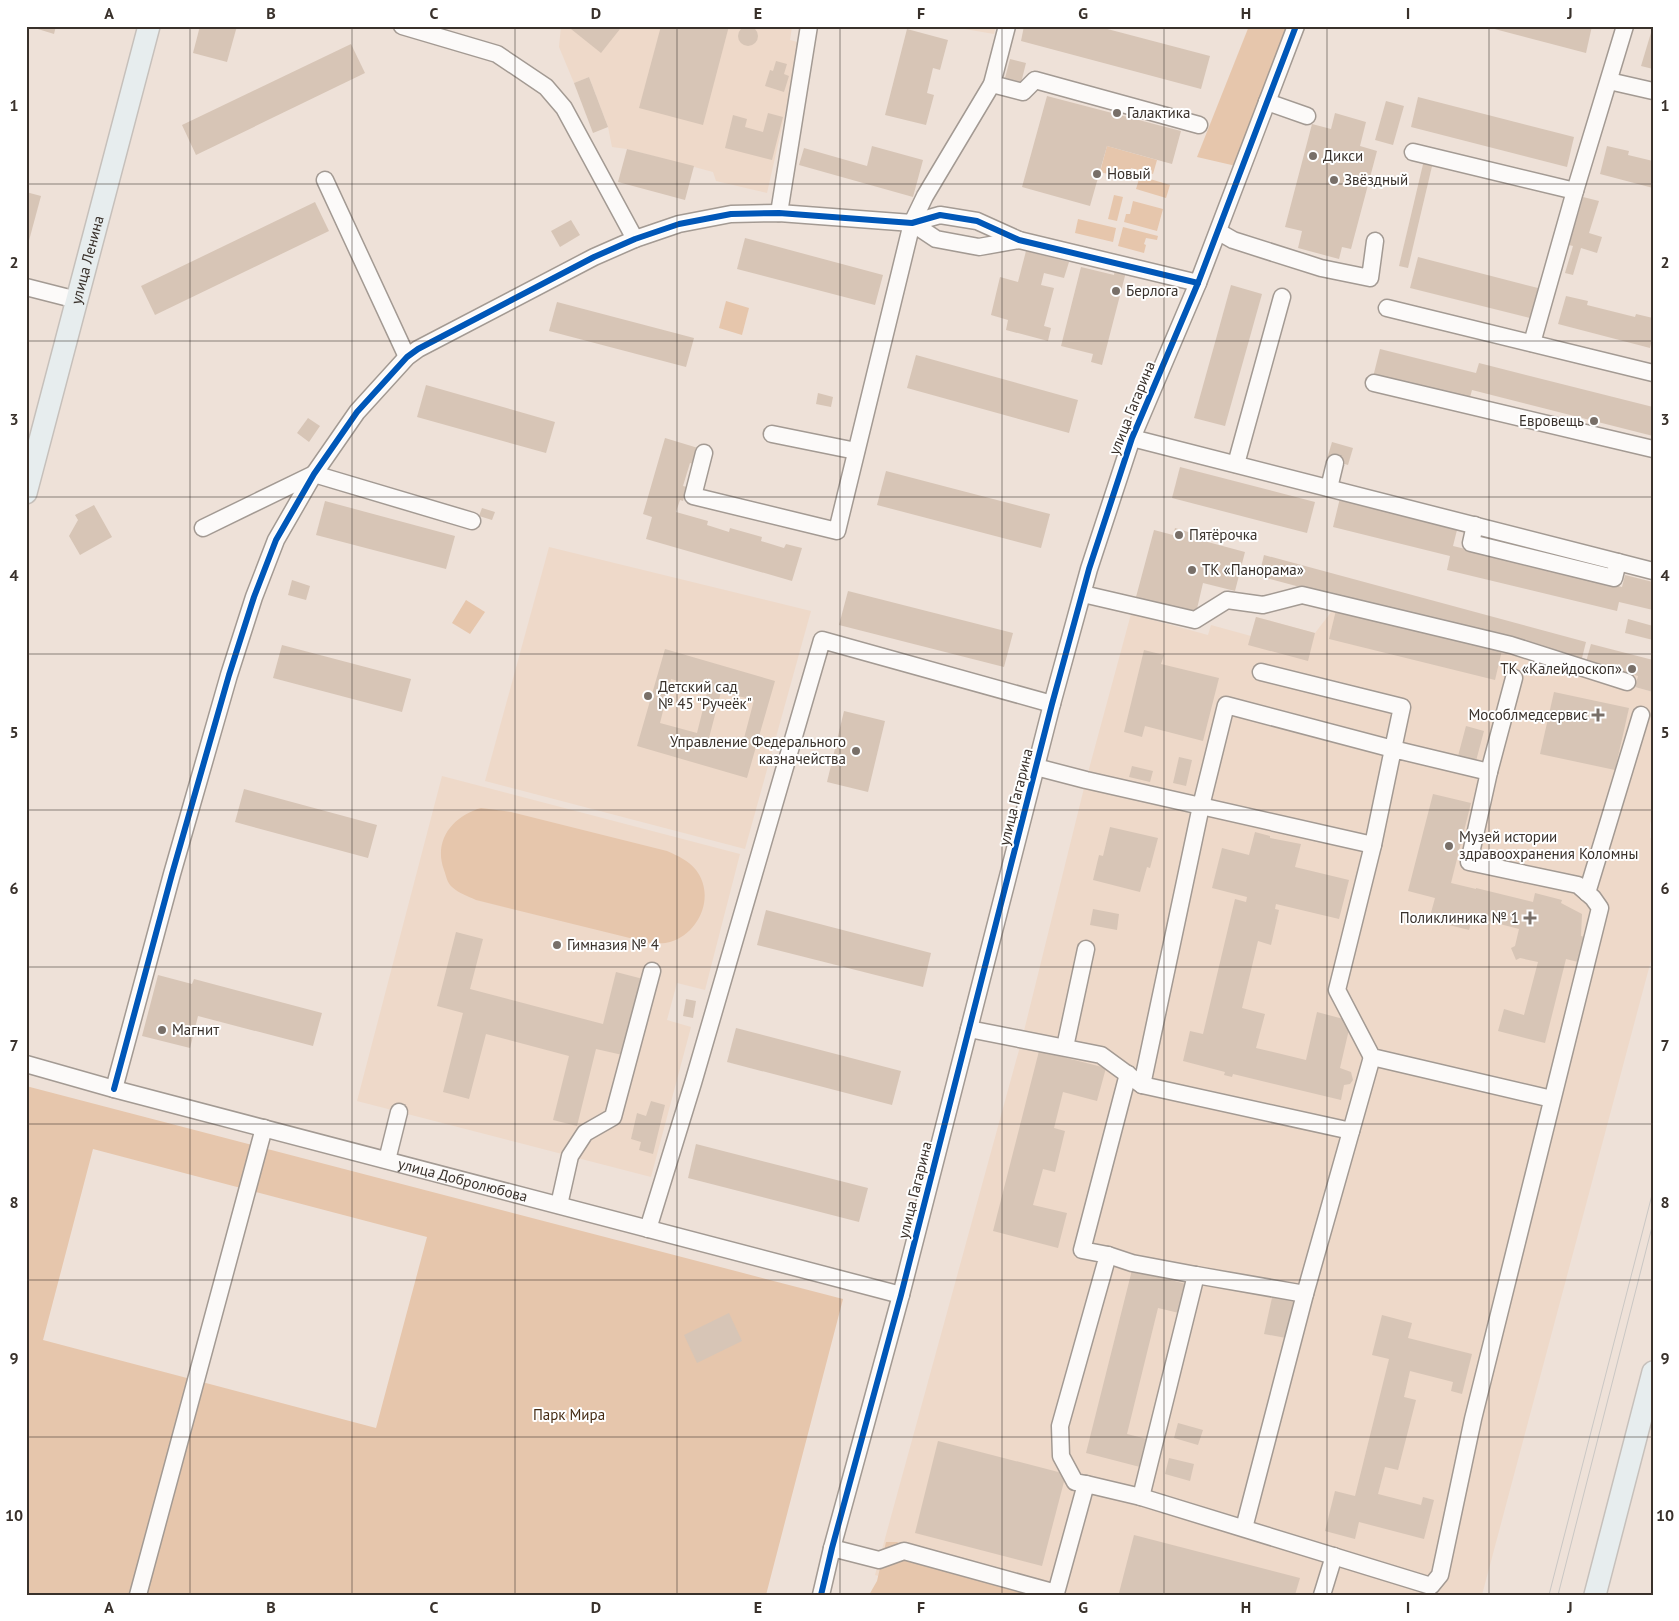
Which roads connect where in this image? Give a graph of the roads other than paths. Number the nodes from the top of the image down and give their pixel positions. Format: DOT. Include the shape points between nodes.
graph roads {
  1 [pos="149,26"];
  2 [pos="402,26"];
  3 [pos="809,26"];
  4 [pos="1007,26"];
  5 [pos="1296,26"];
  6 [pos="1625,26"];
  7 [pos="1609,81"];
  8 [pos="992,84"];
  9 [pos="1653,91"];
  10 [pos="1268,102"];
  11 [pos="1307,116"];
  12 [pos="1199,125"];
  13 [pos="1413,152"];
  14 [pos="325,180"];
  15 [pos="1575,191"];
  16 [pos="779,213"];
  17 [pos="912,223"];
  18 [pos="1218,232"];
  19 [pos="635,239"];
  20 [pos="1019,240"];
  21 [pos="1375,241"];
  22 [pos="1198,283"];
  23 [pos="26,287"];
  24 [pos="1282,297"];
  25 [pos="76,300"];
  26 [pos="1387,308"];
  27 [pos="1532,343"];
  28 [pos="407,357"];
  29 [pos="1653,373"];
  30 [pos="1374,383"];
  31 [pos="772,434"];
  32 [pos="1132,438"];
  33 [pos="1653,449"];
  34 [pos="856,451"];
  35 [pos="704,453"];
  36 [pos="1335,463"];
  37 [pos="1236,464"];
  38 [pos="314,474"];
  39 [pos="1329,488"];
  40 [pos="26,493"];
  41 [pos="472,521"];
  42 [pos="203,528"];
  43 [pos="1653,571"];
  44 [pos="1083,594"];
  45 [pos="1261,672"];
  46 [pos="1514,678"];
  47 [pos="1627,682"];
  48 [pos="1052,704"];
  49 [pos="1641,715"];
  50 [pos="1393,749"];
  51 [pos="1036,767"];
  52 [pos="1489,772"];
  53 [pos="1201,806"];
  54 [pos="1373,845"];
  55 [pos="1587,893"];
  56 [pos="1086,950"];
  57 [pos="652,971"];
  58 [pos="969,1029"];
  59 [pos="1065,1048"];
  60 [pos="1372,1057"];
  61 [pos="26,1064"];
  62 [pos="1128,1074"];
  63 [pos="1142,1085"];
  64 [pos="114,1089"];
  65 [pos="1552,1099"];
  66 [pos="399,1112"];
  67 [pos="264,1128"];
  68 [pos="1351,1131"];
  69 [pos="387,1160"];
  70 [pos="559,1205"];
  71 [pos="648,1229"];
  72 [pos="1108,1256"];
  73 [pos="1196,1275"];
  74 [pos="1305,1294"];
  75 [pos="901,1295"];
  76 [pos="1653,1372"];
  77 [pos="1086,1484"];
  78 [pos="1141,1498"];
  79 [pos="1244,1528"];
  80 [pos="832,1548"];
  81 [pos="1334,1556"];
  82 [pos="138,1595"];
  83 [pos="821,1595"];
  84 [pos="1322,1595"];
  85 [pos="1595,1595"];
  1 -- 25 [label="main road, улица Ленина"];
  2 -- 19 [label="street" via="497,54 546,87 564,108"];
  3 -- 16 [label="street"];
  4 -- 8 [label="street"];
  5 -- 10 [label="street, улица Гагарина"];
  6 -- 7 [label="street"];
  7 -- 9 [label="street"];
  7 -- 15 [label="street"];
  8 -- 12 [label="street" via="1023,92 1035,80"];
  8 -- 17 [label="street"];
  10 -- 11 [label="street"];
  10 -- 18 [label="street, улица Гагарина"];
  13 -- 15 [label="street"];
  14 -- 28 [label="street"];
  15 -- 27 [label="street"];
  16 -- 17 [label="street"];
  16 -- 19 [label="street" via="731,214 679,224"];
  17 -- 20 [label="street" via="940,215 949,216 977,221"];
  17 -- 20 [label="street" via="936,239 979,247"];
  17 -- 34 [label="street"];
  18 -- 21 [label="street" via="1233,240 1321,268 1370,278"];
  18 -- 22 [label="street, улица Гагарина"];
  19 -- 28 [label="street" via="550,278"];
  20 -- 22 [label="street"];
  22 -- 32 [label="street, улица Гагарина"];
  23 -- 25 [label="street"];
  24 -- 37 [label="street"];
  25 -- 40 [label="main road, улица Ленина"];
  26 -- 27 [label="street"];
  27 -- 29 [label="street"];
  28 -- 38 [label="street" via="357,412"];
  30 -- 33 [label="street"];
  31 -- 34 [label="street"];
  32 -- 37 [label="street"];
  32 -- 44 [label="street, улица Гагарина"];
  34 -- 35 [label="street" via="837,531 693,496"];
  36 -- 39 [label="street"];
  37 -- 39 [label="street"];
  38 -- 41 [label="street"];
  38 -- 42 [label="street"];
  38 -- 64 [label="street" via="276,540 254,597 172,874"];
  39 -- 43 [label="street"];
  44 -- 47 [label="street" via="1195,620 1228,600 1263,605 1302,595 1511,645"];
  44 -- 48 [label="street, улица Гагарина"];
  45 -- 50 [label="street" via="1402,708"];
  46 -- 52 [label="street"];
  48 -- 51 [label="street, улица Гагарина"];
  48 -- 71 [label="street" via="822,640"];
  49 -- 55 [label="street"];
  50 -- 52 [label="street"];
  50 -- 53 [label="street" via="1226,705"];
  50 -- 54 [label="street"];
  51 -- 53 [label="street"];
  51 -- 58 [label="street, улица Гагарина"];
  52 -- 55 [label="street" via="1469,862 1578,885"];
  53 -- 54 [label="street"];
  53 -- 63 [label="street"];
  54 -- 60 [label="street" via="1338,990"];
  55 -- 65 [label="street" via="1600,908"];
  56 -- 59 [label="street"];
  57 -- 70 [label="street" via="613,1117 585,1133 570,1156"];
  58 -- 59 [label="street"];
  58 -- 75 [label="street, улица Гагарина"];
  59 -- 62 [label="street" via="1101,1055"];
  60 -- 65 [label="street"];
  60 -- 68 [label="street"];
  61 -- 64 [label="street, улица Добролюбова"];
  62 -- 63 [label="street"];
  62 -- 72 [label="street" via="1082,1250"];
  63 -- 68 [label="street"];
  64 -- 67 [label="street, улица Добролюбова"];
  65 -- 81 [label="street" via="1472,1419 1440,1575 1431,1586"];
  66 -- 69 [label="street"];
  67 -- 69 [label="street, улица Добролюбова"];
  67 -- 82 [label="street"];
  68 -- 74 [label="street"];
  69 -- 70 [label="street, улица Добролюбова"];
  70 -- 71 [label="street, улица Добролюбова"];
  71 -- 75 [label="street, улица Добролюбова"];
  72 -- 73 [label="street"];
  72 -- 77 [label="street" via="1060,1426 1061,1456 1075,1482"];
  73 -- 74 [label="street"];
  73 -- 78 [label="street"];
  74 -- 79 [label="street"];
  75 -- 80 [label="street, улица Гагарина"];
  76 -- 85 [label="main road"];
  77 -- 78 [label="street"];
  77 -- 80 [label="street" via="1056,1594 904,1551 879,1560"];
  78 -- 79 [label="street"];
  79 -- 81 [label="street"];
  80 -- 83 [label="street, улица Гагарина"];
  81 -- 84 [label="street"];
}
